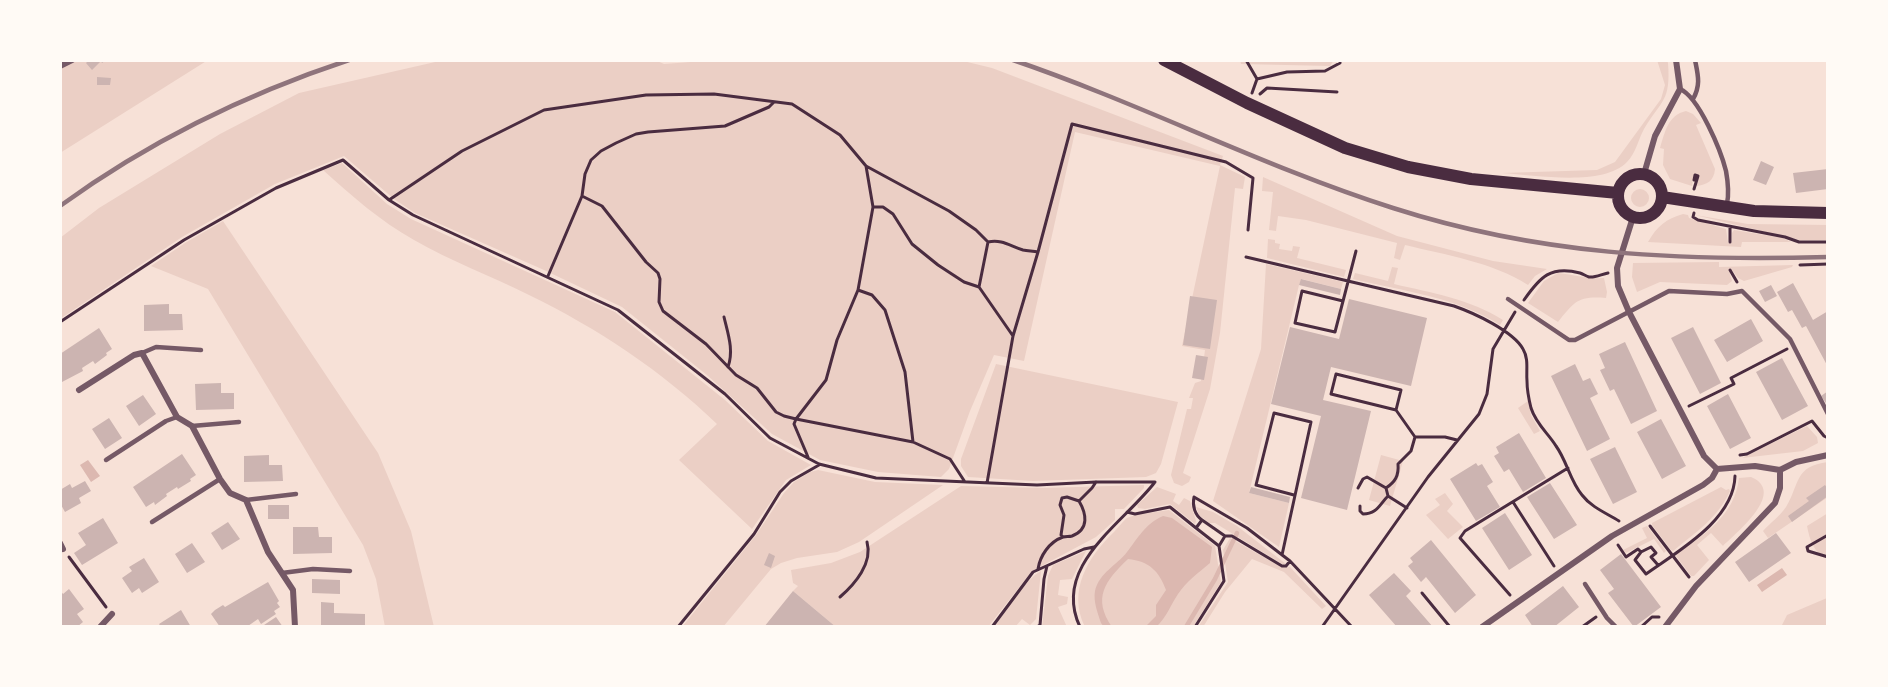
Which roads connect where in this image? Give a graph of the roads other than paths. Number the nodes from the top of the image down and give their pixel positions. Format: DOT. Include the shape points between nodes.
graph roads {
  1 [pos="72,60"];
  2 [pos="1164,60"];
  3 [pos="1676,60"];
  4 [pos="1695,60"];
  5 [pos="60,66"];
  6 [pos="1680,89"];
  7 [pos="1694,99"];
  8 [pos="1644,174"];
  9 [pos="1618,193"];
  10 [pos="1662,197"];
  11 [pos="1726,207"];
  12 [pos="1828,213"];
  13 [pos="1633,217"];
  14 [pos="1508,299"];
  15 [pos="1629,312"];
  16 [pos="201,350"];
  17 [pos="142,353"];
  18 [pos="79,390"];
  19 [pos="1828,414"];
  20 [pos="177,417"];
  21 [pos="239,422"];
  22 [pos="192,426"];
  23 [pos="1828,455"];
  24 [pos="106,459"];
  25 [pos="1717,469"];
  26 [pos="1780,470"];
  27 [pos="220,478"];
  28 [pos="296,494"];
  29 [pos="246,500"];
  30 [pos="152,522"];
  31 [pos="350,571"];
  32 [pos="282,573"];
  33 [pos="1585,584"];
  34 [pos="112,614"];
  35 [pos="100,627"];
  36 [pos="295,627"];
  37 [pos="1482,627"];
  38 [pos="1616,627"];
  39 [pos="1665,627"];
  1 -- 5 [label="street"];
  2 -- 9 [label="main road" via="1345,148 1408,167 1471,179"];
  3 -- 6 [label="street"];
  4 -- 7 [label="lane" via="1699,80"];
  6 -- 7 [label="lane"];
  6 -- 8 [label="street" via="1655,136"];
  7 -- 11 [label="lane" via="1725,170"];
  8 -- 9 [label="main road" via="1631,176"];
  8 -- 10 [label="main road" via="1659,184"];
  9 -- 13 [label="main road" via="1621,207"];
  10 -- 11 [label="main road"];
  10 -- 13 [label="main road" via="1660,207 1650,216"];
  11 -- 12 [label="main road"];
  13 -- 15 [label="street" via="1617,267 1618,286"];
  14 -- 15 [label="lane" via="1569,340"];
  15 -- 19 [label="lane" via="1670,291 1742,291 1790,339"];
  15 -- 25 [label="street" via="1704,456"];
  16 -- 17 [label="lane" via="156,347"];
  17 -- 18 [label="street"];
  17 -- 20 [label="street"];
  20 -- 22 [label="street"];
  20 -- 24 [label="lane"];
  21 -- 22 [label="lane"];
  22 -- 27 [label="street"];
  23 -- 26 [label="street"];
  25 -- 26 [label="street" via="1755,466"];
  25 -- 37 [label="street" via="1704,485 1612,536"];
  26 -- 39 [label="street" via="1775,502 1696,586"];
  27 -- 29 [label="street" via="230,493"];
  27 -- 30 [label="lane"];
  28 -- 29 [label="lane"];
  29 -- 32 [label="street" via="268,552"];
  31 -- 32 [label="lane" via="313,569"];
  32 -- 36 [label="street" via="293,590"];
  33 -- 38 [label="lane"];
  34 -- 35 [label="street"];
}
